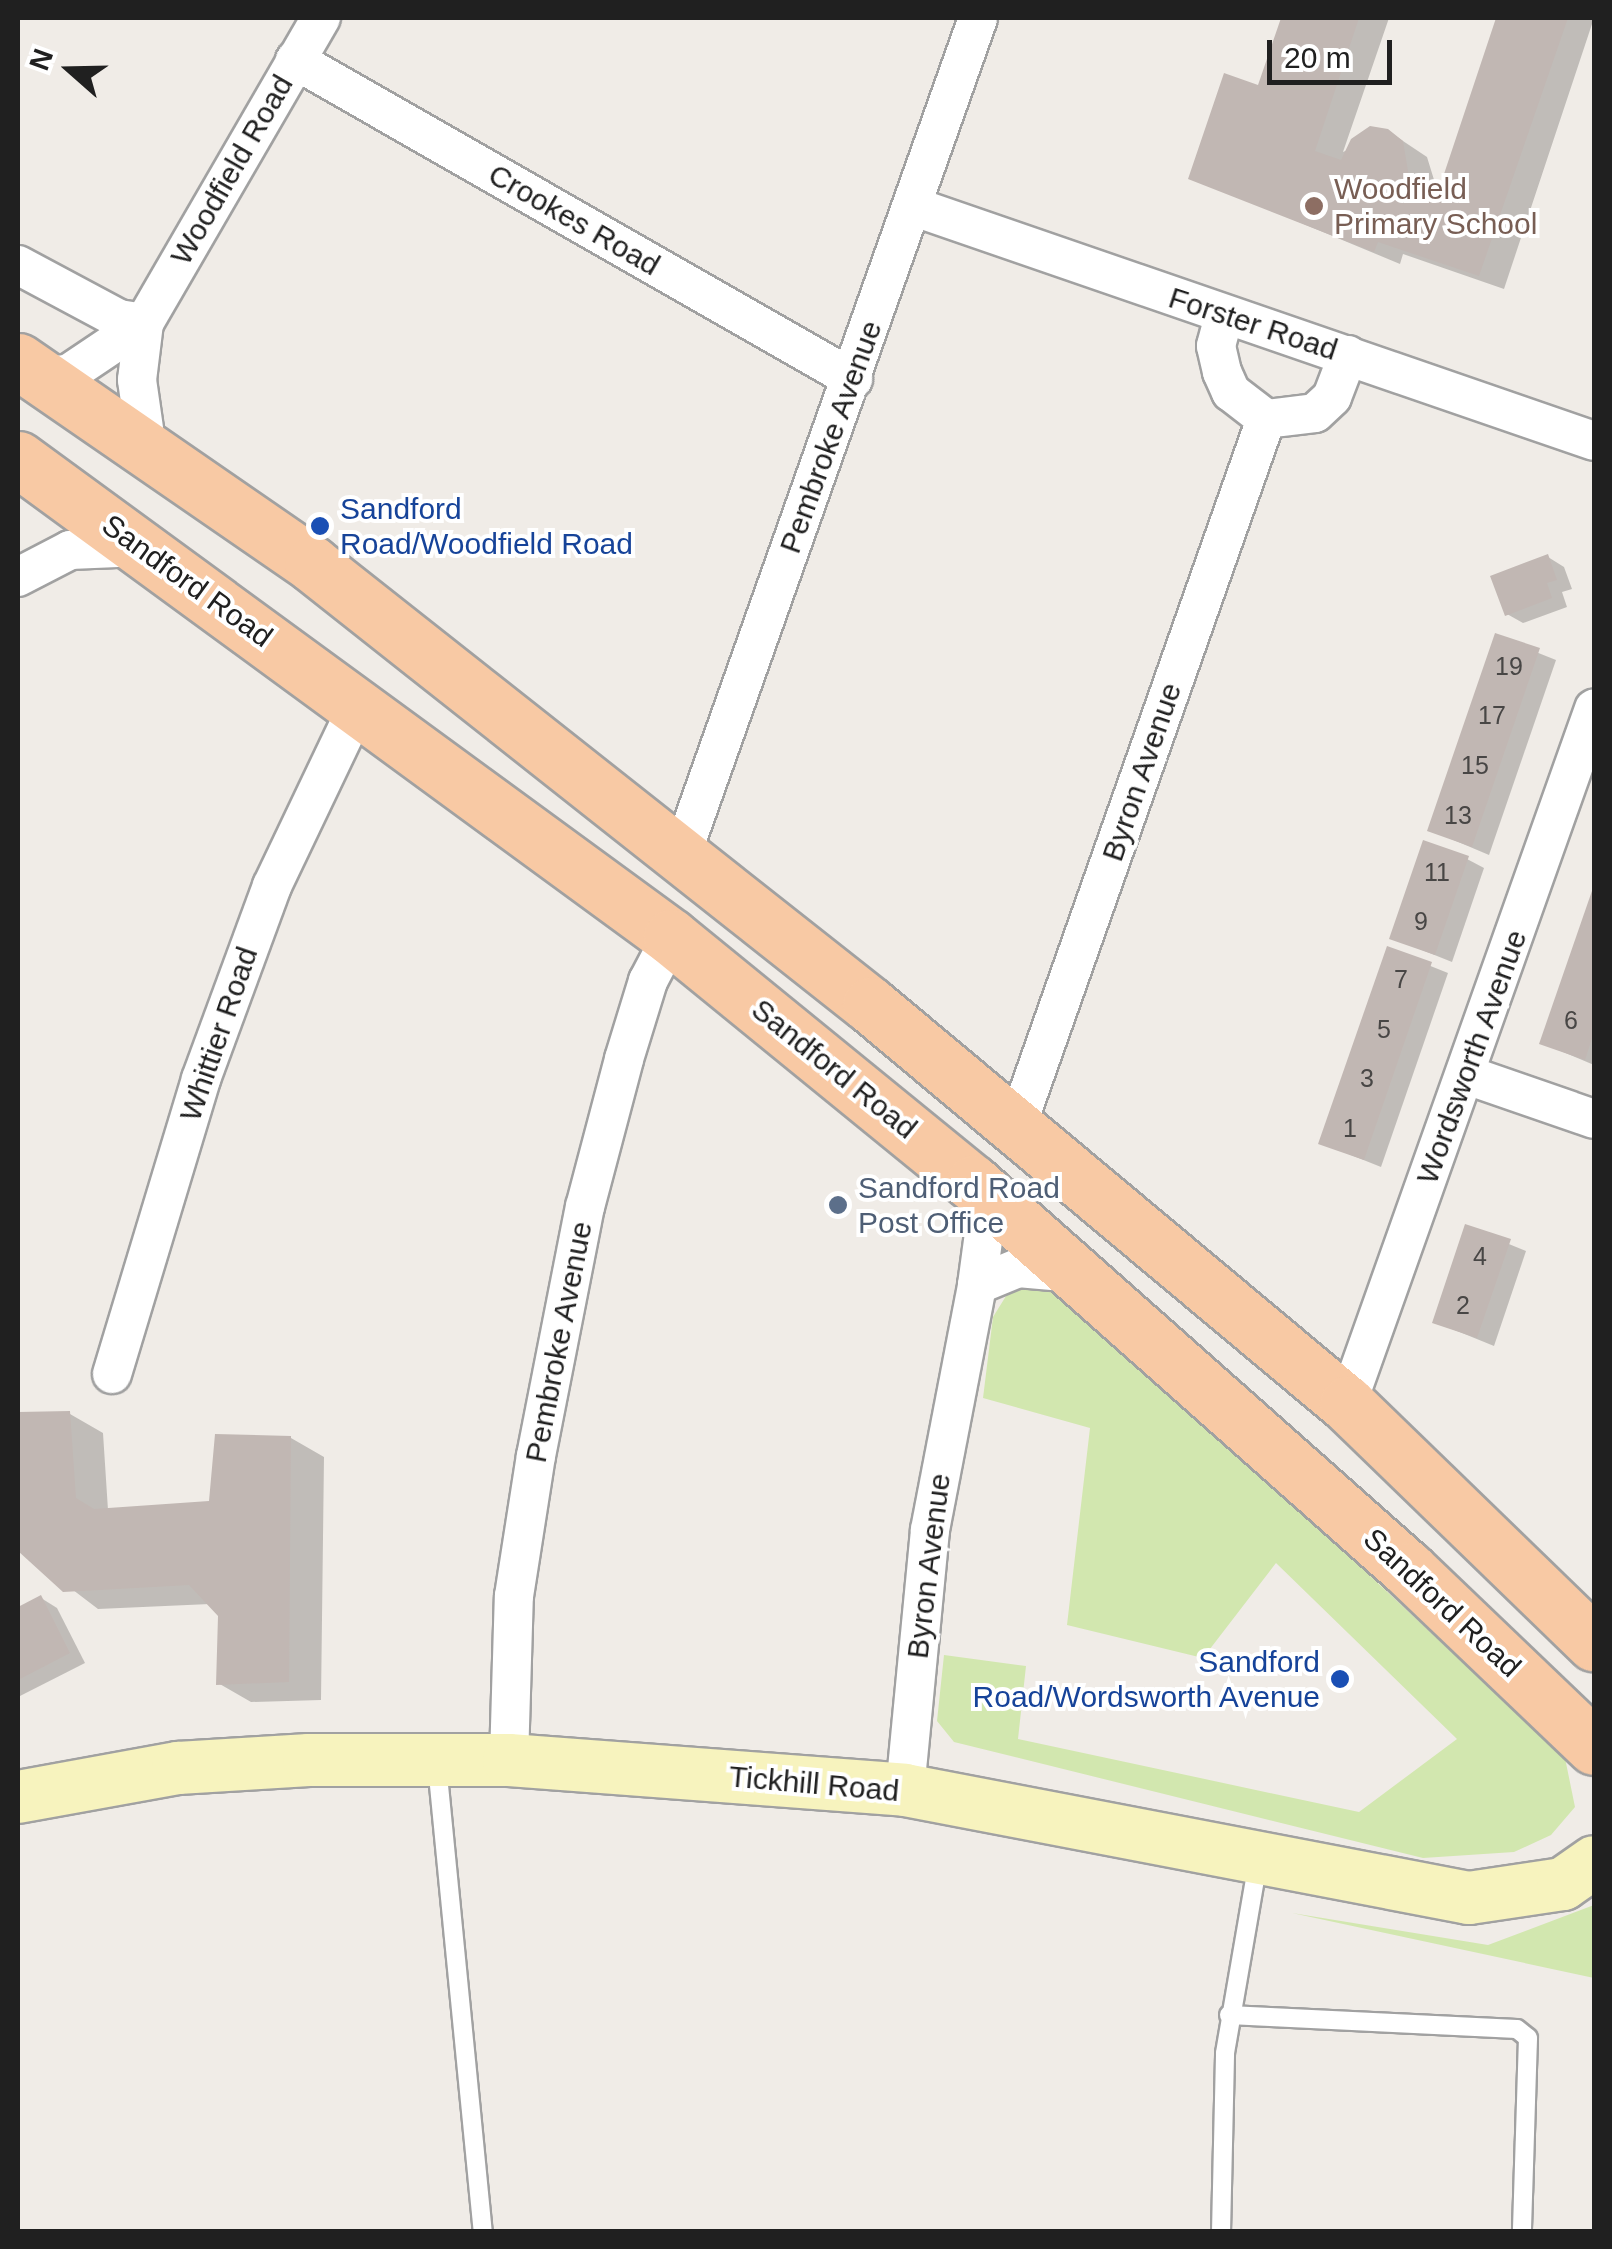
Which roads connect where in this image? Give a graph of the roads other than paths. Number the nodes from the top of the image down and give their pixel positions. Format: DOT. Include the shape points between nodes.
graph roads {
  1 [pos="321,18"];
  2 [pos="978,18"];
  3 [pos="295,60"];
  4 [pos="912,206"];
  5 [pos="18,265"];
  6 [pos="1224,316"];
  7 [pos="144,322"];
  8 [pos="1348,355"];
  9 [pos="29,368"];
  10 [pos="853,379"];
  11 [pos="1266,418"];
  12 [pos="1594,441"];
  13 [pos="148,449"];
  14 [pos="18,459"];
  15 [pos="234,511"];
  16 [pos="141,547"];
  17 [pos="312,564"];
  18 [pos="18,577"];
  19 [pos="187,579"];
  20 [pos="262,636"];
  21 [pos="358,706"];
  22 [pos="1594,710"];
  23 [pos="681,856"];
  24 [pos="671,937"];
  25 [pos="1467,1075"];
  26 [pos="1594,1119"];
  27 [pos="1017,1126"];
  28 [pos="974,1183"];
  29 [pos="1078,1274"];
  30 [pos="977,1285"];
  31 [pos="112,1374"];
  32 [pos="1348,1404"];
  33 [pos="1594,1643"];
  34 [pos="1594,1747"];
  35 [pos="436,1760"];
  36 [pos="508,1760"];
  37 [pos="905,1790"];
  38 [pos="18,1797"];
  39 [pos="1259,1857"];
  40 [pos="1594,1862"];
  41 [pos="1229,2016"];
  42 [pos="483,2232"];
  43 [pos="1221,2232"];
  44 [pos="1522,2232"];
  1 -- 3 [label="street, Woodfield Road"];
  2 -- 4 [label="street, Pembroke Avenue"];
  3 -- 7 [label="street, Woodfield Road"];
  3 -- 10 [label="street, Crookes Road"];
  4 -- 6 [label="street, Forster Road"];
  4 -- 10 [label="street, Pembroke Avenue"];
  5 -- 7 [label="street" via="106,314"];
  6 -- 8 [label="street, Forster Road"];
  6 -- 11 [label="street" via="1216,346 1222,372 1232,392"];
  7 -- 9 [label="street, Woodfield Road" via="68,374"];
  7 -- 13 [label="street, Woodfield Road" via="137,380"];
  8 -- 11 [label="street" via="1332,397 1316,413"];
  8 -- 12 [label="street, Forster Road"];
  9 -- 13 [label="main road"];
  10 -- 23 [label="street, Pembroke Avenue"];
  11 -- 27 [label="street, Byron Avenue"];
  13 -- 15 [label="main road"];
  14 -- 16 [label="main road, Sandford Road"];
  15 -- 17 [label="main road"];
  15 -- 19 [label="main road" via="225,543"];
  16 -- 18 [label="street" via="70,550"];
  16 -- 19 [label="main road, Sandford Road"];
  17 -- 20 [label="main road" via="278,590"];
  17 -- 23 [label="main road"];
  19 -- 20 [label="main road, Sandford Road"];
  20 -- 21 [label="main road, Sandford Road"];
  21 -- 24 [label="main road, Sandford Road"];
  21 -- 31 [label="street, Whittier Road" via="306,806 252,939 201,1079"];
  22 -- 25 [label="street, Wordsworth Avenue"];
  23 -- 27 [label="main road"];
  24 -- 28 [label="main road, Sandford Road"];
  24 -- 36 [label="street, Pembroke Avenue" via="648,981 624,1059 585,1207 539,1437 514,1596"];
  25 -- 26 [label="street"];
  25 -- 32 [label="street, Wordsworth Avenue"];
  27 -- 32 [label="main road"];
  28 -- 29 [label="main road, Sandford Road"];
  28 -- 30 [label="street, Byron Avenue" via="984,1226"];
  29 -- 30 [label="street" via="1018,1268"];
  29 -- 34 [label="main road, Sandford Road" via="1409,1570"];
  30 -- 37 [label="street, Byron Avenue" via="930,1530"];
  32 -- 33 [label="main road"];
  35 -- 36 [label="street, Tickhill Road"];
  35 -- 38 [label="street, Tickhill Road" via="178,1768"];
  35 -- 42 [label="lane"];
  36 -- 37 [label="street, Tickhill Road"];
  37 -- 39 [label="street, Tickhill Road"];
  39 -- 40 [label="street, Tickhill Road" via="1469,1898 1563,1884"];
  39 -- 41 [label="lane"];
  41 -- 43 [label="lane"];
  41 -- 44 [label="lane" via="1516,2029 1528,2038"];
}
